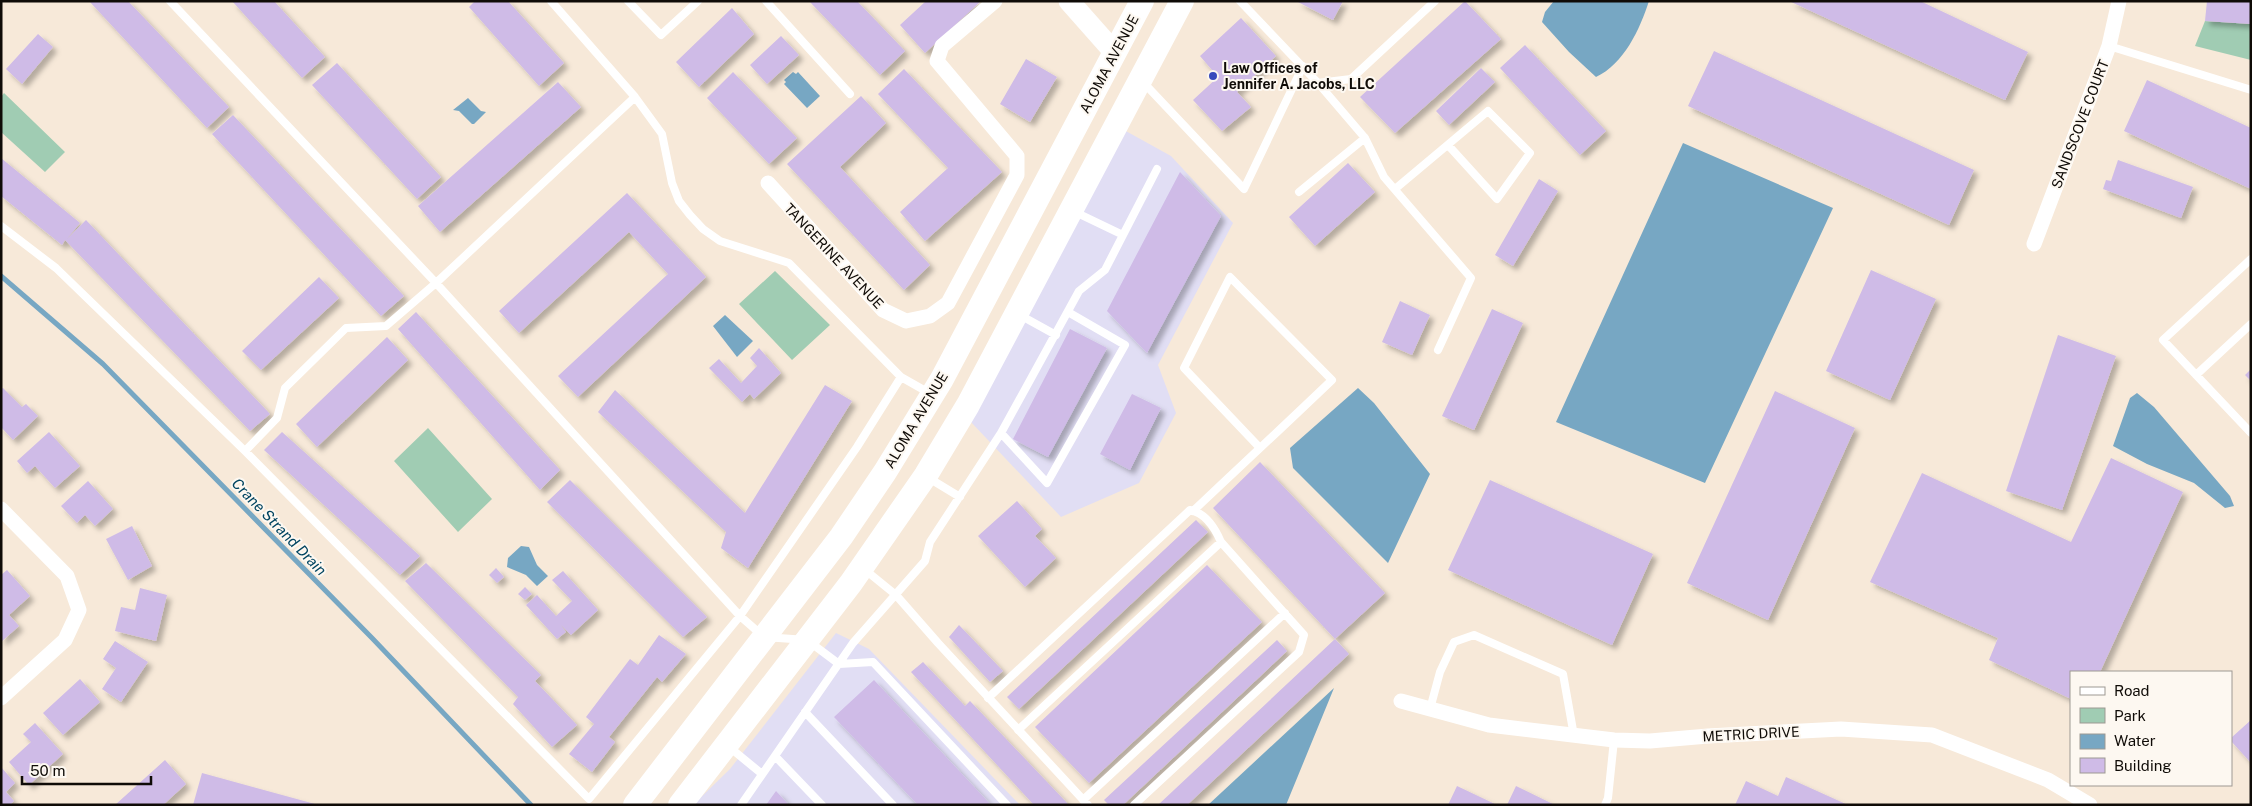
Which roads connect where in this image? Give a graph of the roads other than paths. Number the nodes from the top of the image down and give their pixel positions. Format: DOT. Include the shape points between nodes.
graph roads {
  1 [pos="170,1"];
  2 [pos="551,1"];
  3 [pos="628,1"];
  4 [pos="698,1"];
  5 [pos="766,1"];
  6 [pos="995,1"];
  7 [pos="1069,1"];
  8 [pos="1142,1"];
  9 [pos="1182,1"];
  10 [pos="1240,1"];
  11 [pos="1435,1"];
  12 [pos="2119,1"];
  13 [pos="2109,46"];
  14 [pos="1115,53"];
  15 [pos="1303,66"];
  16 [pos="1140,80"];
  17 [pos="1318,83"];
  18 [pos="2251,90"];
  19 [pos="850,94"];
  20 [pos="635,97"];
  21 [pos="1365,138"];
  22 [pos="1448,145"];
  23 [pos="1157,169"];
  24 [pos="768,184"];
  25 [pos="1395,190"];
  26 [pos="1299,192"];
  27 [pos="1072,211"];
  28 [pos="1,226"];
  29 [pos="1123,235"];
  30 [pos="2034,244"];
  31 [pos="1012,247"];
  32 [pos="2251,259"];
  33 [pos="436,283"];
  34 [pos="1068,312"];
  35 [pos="1017,313"];
  36 [pos="2251,324"];
  37 [pos="1056,334"];
  38 [pos="1438,350"];
  39 [pos="2196,375"];
  40 [pos="901,377"];
  41 [pos="933,395"];
  42 [pos="1001,434"];
  43 [pos="2251,434"];
  44 [pos="1260,448"];
  45 [pos="245,451"];
  46 [pos="926,476"];
  47 [pos="960,497"];
  48 [pos="1,509"];
  49 [pos="1193,511"];
  50 [pos="1221,542"];
  51 [pos="862,568"];
  52 [pos="896,595"];
  53 [pos="1285,613"];
  54 [pos="740,616"];
  55 [pos="764,637"];
  56 [pos="807,640"];
  57 [pos="840,664"];
  58 [pos="1,698"];
  59 [pos="988,698"];
  60 [pos="1401,701"];
  61 [pos="1430,709"];
  62 [pos="805,712"];
  63 [pos="1018,730"];
  64 [pos="1574,736"];
  65 [pos="1614,740"];
  66 [pos="726,744"];
  67 [pos="775,756"];
  68 [pos="762,774"];
  69 [pos="1085,802"];
  70 [pos="635,805"];
  71 [pos="680,805"];
  72 [pos="741,805"];
  73 [pos="822,805"];
  74 [pos="893,805"];
  75 [pos="1007,805"];
  76 [pos="1134,805"];
  77 [pos="1605,805"];
  78 [pos="2090,805"];
  1 -- 33 [label="lane"];
  2 -- 20 [label="lane"];
  3 -- 4 [label="lane" via="661,34"];
  5 -- 19 [label="lane"];
  6 -- 24 [label="street, TANGERINE AVENUE" via="942,46 937,61 1017,156 1017,175 948,303 930,316 906,321 883,310"];
  7 -- 14 [label="street"];
  8 -- 14 [label="main road, ALOMA AVENUE"];
  9 -- 16 [label="main road"];
  10 -- 15 [label="lane"];
  11 -- 17 [label="lane" via="1351,78"];
  12 -- 13 [label="street, SANDSCOVE COURT"];
  13 -- 18 [label="lane"];
  13 -- 30 [label="street, SANDSCOVE COURT"];
  14 -- 27 [label="main road" via="1121,73 1120,90 1074,179 1069,195"];
  14 -- 31 [label="main road, ALOMA AVENUE"];
  15 -- 16 [label="lane" via="1244,189"];
  15 -- 17 [label="lane"];
  16 -- 27 [label="main road"];
  17 -- 21 [label="lane"];
  20 -- 33 [label="lane"];
  20 -- 40 [label="lane" via="662,134 679,201 703,229 720,240 789,263"];
  21 -- 25 [label="lane" via="1384,177"];
  21 -- 26 [label="lane"];
  22 -- 22 [label="lane" via="1488,111 1530,153 1496,199"];
  22 -- 25 [label="lane"];
  23 -- 29 [label="lane"];
  25 -- 38 [label="lane" via="1471,278"];
  27 -- 29 [label="lane"];
  27 -- 35 [label="main road"];
  28 -- 45 [label="lane" via="56,268"];
  29 -- 34 [label="lane" via="1105,270 1079,291"];
  31 -- 35 [label="main road" via="1010,281"];
  31 -- 41 [label="main road, ALOMA AVENUE"];
  32 -- 39 [label="lane" via="2163,340"];
  33 -- 45 [label="lane" via="386,326 346,328 285,388 277,418"];
  33 -- 54 [label="lane"];
  34 -- 37 [label="lane"];
  34 -- 42 [label="lane" via="1125,345 1047,483"];
  35 -- 37 [label="lane"];
  35 -- 46 [label="main road"];
  36 -- 39 [label="lane"];
  37 -- 42 [label="lane"];
  39 -- 43 [label="lane"];
  40 -- 41 [label="lane"];
  40 -- 54 [label="lane" via="857,447"];
  41 -- 55 [label="main road, ALOMA AVENUE" via="865,503"];
  42 -- 47 [label="lane"];
  44 -- 44 [label="lane" via="1332,380 1230,277 1184,368"];
  44 -- 49 [label="lane"];
  45 -- 54 [label="lane" via="589,799"];
  46 -- 47 [label="lane"];
  46 -- 51 [label="main road"];
  47 -- 52 [label="lane" via="930,542 925,562"];
  48 -- 58 [label="street" via="67,576 79,610 65,640"];
  49 -- 50 [label="lane" via="1200,512 1215,529"];
  49 -- 59 [label="lane" via="1190,510"];
  50 -- 53 [label="lane"];
  50 -- 63 [label="lane"];
  51 -- 52 [label="lane"];
  51 -- 56 [label="main road"];
  52 -- 57 [label="lane" via="853,643"];
  52 -- 59 [label="lane"];
  53 -- 69 [label="lane"];
  53 -- 76 [label="lane" via="1304,635 1299,652"];
  54 -- 55 [label="lane"];
  55 -- 56 [label="lane"];
  55 -- 70 [label="main road, ALOMA AVENUE"];
  56 -- 57 [label="lane"];
  56 -- 66 [label="main road"];
  57 -- 62 [label="lane"];
  57 -- 75 [label="lane" via="873,662"];
  59 -- 63 [label="lane"];
  60 -- 61 [label="street, METRIC DRIVE"];
  61 -- 64 [label="street, METRIC DRIVE" via="1489,726"];
  61 -- 64 [label="lane" via="1440,672 1454,642 1474,635 1562,674"];
  62 -- 67 [label="lane"];
  62 -- 74 [label="lane"];
  63 -- 69 [label="lane"];
  64 -- 65 [label="street, METRIC DRIVE"];
  65 -- 77 [label="lane"];
  65 -- 78 [label="street, METRIC DRIVE" via="1650,741 1841,729 1932,735 2048,780"];
  66 -- 68 [label="lane"];
  66 -- 71 [label="main road"];
  67 -- 68 [label="lane"];
  67 -- 73 [label="lane"];
  68 -- 72 [label="lane"];
}
